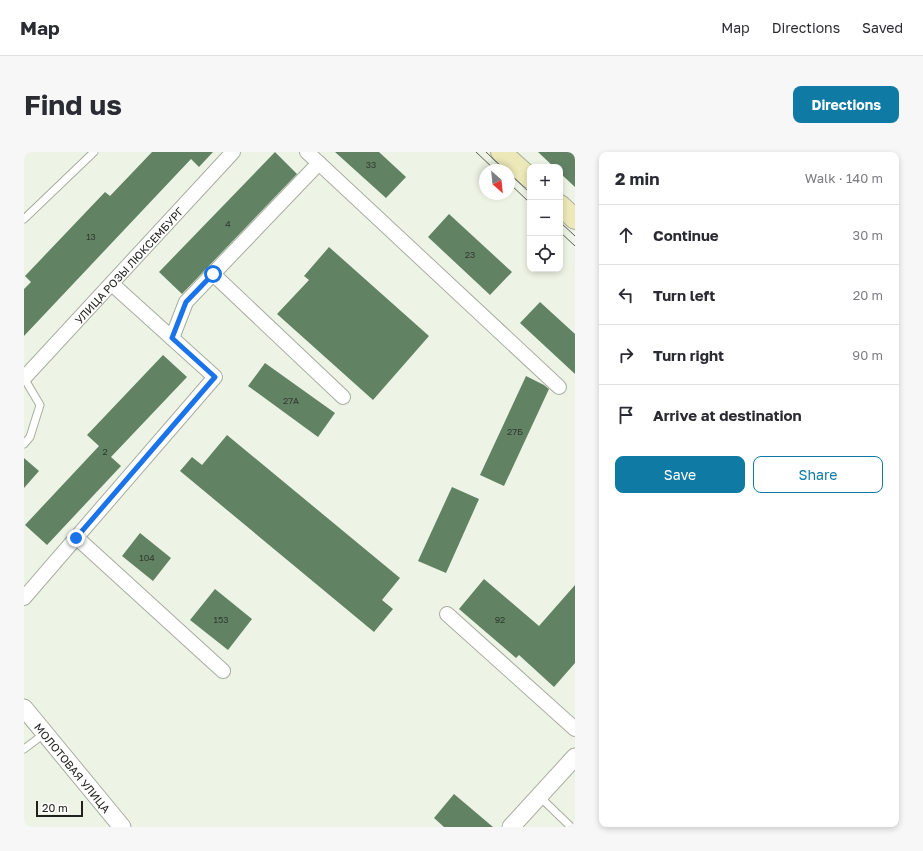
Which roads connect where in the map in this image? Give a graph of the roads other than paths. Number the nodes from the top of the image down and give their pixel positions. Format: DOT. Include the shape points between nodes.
graph roads {
  1 [pos="94,152"];
  2 [pos="232,152"];
  3 [pos="307,152"];
  4 [pos="501,152"];
  5 [pos="319,163"];
  6 [pos="527,175"];
  7 [pos="563,208"];
  8 [pos="24,219"];
  9 [pos="575,219"];
  10 [pos="213,274"];
  11 [pos="112,284"];
  12 [pos="172,338"];
  13 [pos="24,378"];
  14 [pos="559,387"];
  15 [pos="343,397"];
  16 [pos="24,444"];
  17 [pos="76,538"];
  18 [pos="24,598"];
  19 [pos="447,614"];
  20 [pos="223,671"];
  21 [pos="24,708"];
  22 [pos="575,729"];
  23 [pos="44,734"];
  24 [pos="24,749"];
  25 [pos="575,757"];
  26 [pos="538,796"];
  27 [pos="122,827"];
  28 [pos="511,827"];
  29 [pos="571,827"];
  1 -- 8 [label="lane"];
  2 -- 11 [label="street, УЛИЦА РОЗЫ ЛЮКСЕМБУРГ"];
  3 -- 5 [label="street"];
  4 -- 6 [label="main road"];
  5 -- 10 [label="street"];
  5 -- 14 [label="street"];
  7 -- 9 [label="main road"];
  10 -- 12 [label="street" via="186,302"];
  10 -- 15 [label="street"];
  11 -- 12 [label="street"];
  11 -- 13 [label="street, УЛИЦА РОЗЫ ЛЮКСЕМБУРГ"];
  12 -- 17 [label="street" via="215,377"];
  13 -- 16 [label="lane" via="40,405 30,437"];
  17 -- 18 [label="street"];
  17 -- 20 [label="street"];
  19 -- 22 [label="street"];
  21 -- 23 [label="street, МОЛОТОВАЯ УЛИЦА"];
  23 -- 24 [label="lane"];
  23 -- 27 [label="street, МОЛОТОВАЯ УЛИЦА"];
  25 -- 26 [label="street"];
  26 -- 28 [label="street"];
  26 -- 29 [label="lane"];
}
